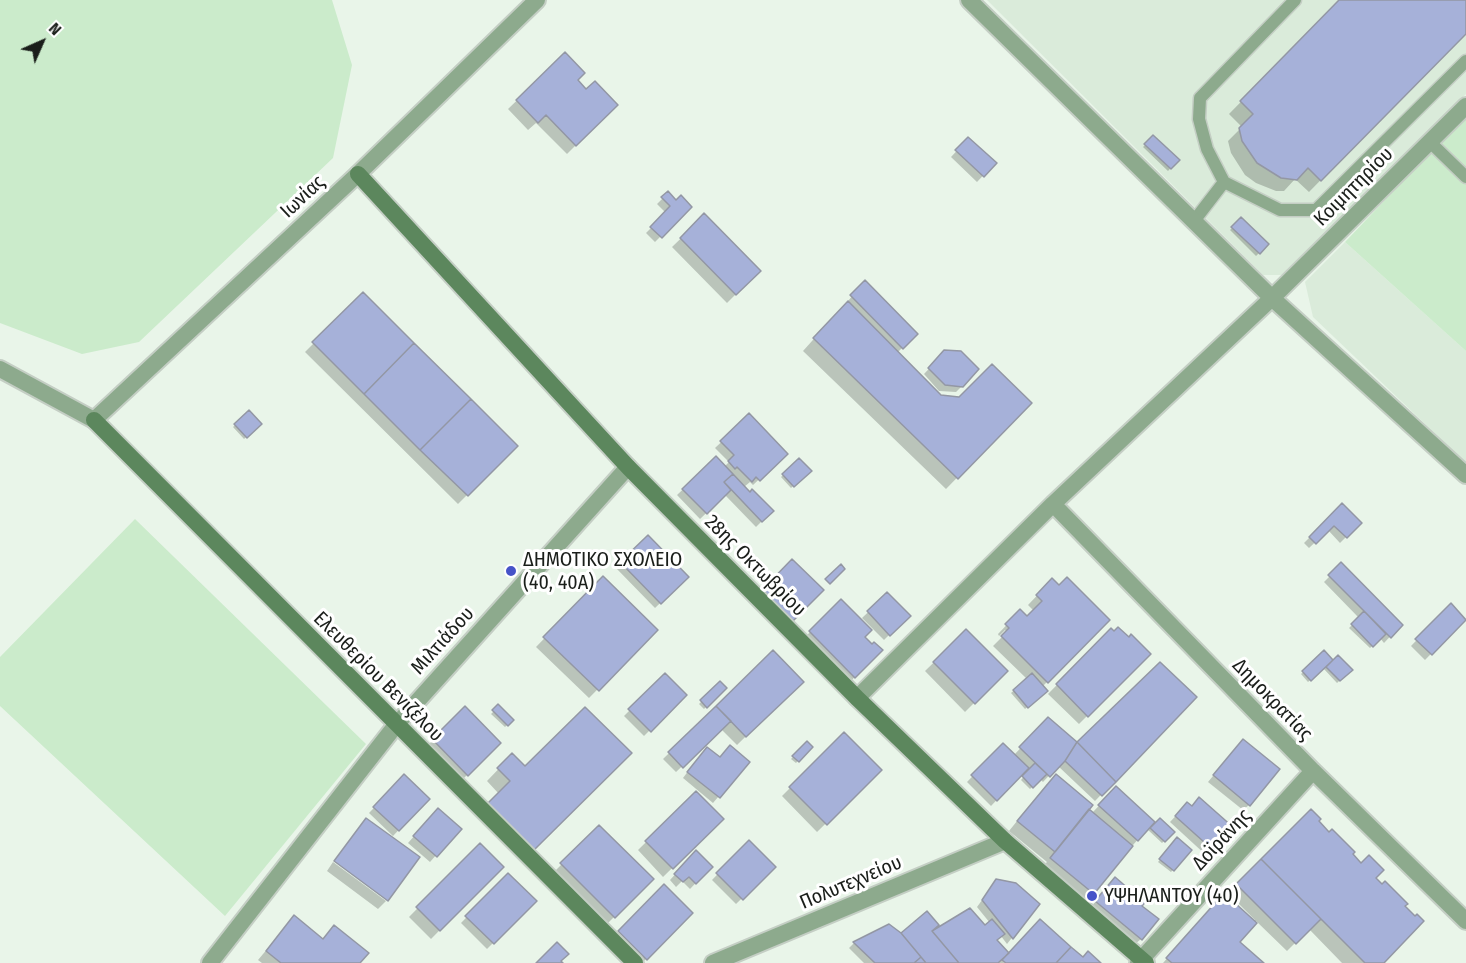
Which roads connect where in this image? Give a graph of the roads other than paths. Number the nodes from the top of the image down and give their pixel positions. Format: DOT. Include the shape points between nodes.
graph roads {
  1 [pos="537,0"];
  2 [pos="969,0"];
  3 [pos="1295,0"];
  4 [pos="1466,61"];
  5 [pos="1466,106"];
  6 [pos="1430,142"];
  7 [pos="358,174"];
  8 [pos="1466,177"];
  9 [pos="1224,182"];
  10 [pos="1194,221"];
  11 [pos="1272,298"];
  12 [pos="0,369"];
  13 [pos="94,420"];
  14 [pos="628,467"];
  15 [pos="1466,474"];
  16 [pos="1053,504"];
  17 [pos="857,698"];
  18 [pos="396,725"];
  19 [pos="1312,771"];
  20 [pos="1005,841"];
  21 [pos="1466,921"];
  22 [pos="1141,962"];
  23 [pos="210,963"];
  24 [pos="635,963"];
  25 [pos="714,963"];
  1 -- 7 [label="street, Ιωνίας"];
  2 -- 10 [label="street"];
  3 -- 9 [label="lane" via="1200,98 1199,119 1207,150"];
  4 -- 9 [label="lane" via="1316,210 1280,210"];
  5 -- 6 [label="street, Κοιμητηρίου"];
  6 -- 8 [label="lane"];
  6 -- 11 [label="street, Κοιμητηρίου"];
  7 -- 13 [label="street, Ιωνίας"];
  7 -- 14 [label="main road, 28ης Οκτωβρίου"];
  9 -- 10 [label="lane"];
  10 -- 11 [label="street"];
  11 -- 15 [label="street"];
  11 -- 16 [label="street, Κοιμητηρίου"];
  12 -- 13 [label="street"];
  13 -- 18 [label="main road, Ελευθερίου Βενιζέλου"];
  14 -- 17 [label="main road, 28ης Οκτωβρίου"];
  14 -- 18 [label="street, Μιλτιάδου"];
  16 -- 17 [label="street, Κοιμητηρίου"];
  16 -- 19 [label="street, Δημοκρατίας"];
  17 -- 20 [label="main road, 28ης Οκτωβρίου"];
  18 -- 23 [label="street, Μιλτιάδου"];
  18 -- 24 [label="main road, Ελευθερίου Βενιζέλου"];
  19 -- 21 [label="street, Δημοκρατίας"];
  19 -- 22 [label="street, Δοϊράνης"];
  20 -- 22 [label="main road, 28ης Οκτωβρίου"];
  20 -- 25 [label="street, Πολυτεχνείου"];
}
